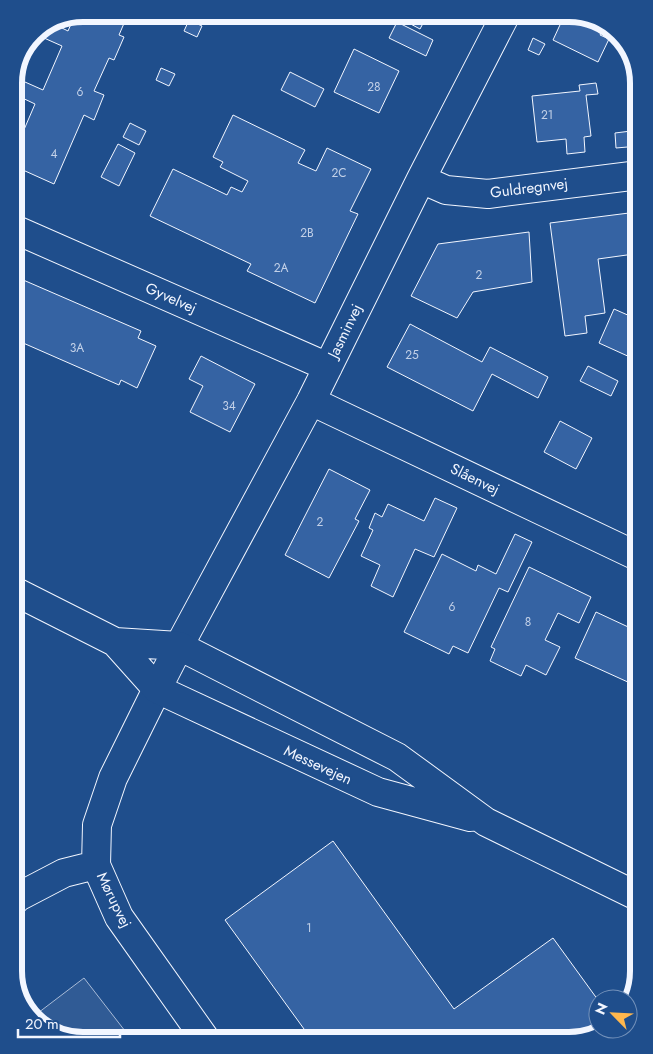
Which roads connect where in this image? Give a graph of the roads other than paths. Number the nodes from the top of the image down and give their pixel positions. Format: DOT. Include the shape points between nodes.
graph roads {
  1 [pos="501,23"];
  2 [pos="630,176"];
  3 [pos="421,179"];
  4 [pos="23,233"];
  5 [pos="328,367"];
  6 [pos="312,401"];
  7 [pos="630,553"];
  8 [pos="22,595"];
  9 [pos="115,642"];
  10 [pos="179,646"];
  11 [pos="157,689"];
  12 [pos="486,822"];
  13 [pos="96,865"];
  14 [pos="630,893"];
  15 [pos="22,895"];
  16 [pos="200,1031"];
  1 -- 3 [label="street, Jasminvej"];
  2 -- 3 [label="street, Guldregnvej" via="488,194 446,190"];
  3 -- 5 [label="street, Jasminvej"];
  4 -- 5 [label="street, Gyvelvej"];
  5 -- 6 [label="street, Jasminvej"];
  6 -- 7 [label="street, Slåenvej"];
  6 -- 10 [label="street, Jasminvej"];
  8 -- 9 [label="street, Messevejen"];
  9 -- 10 [label="street, Messevejen"];
  9 -- 11 [label="street, Messevejen"];
  10 -- 11 [label="street"];
  10 -- 12 [label="street, Messevejen" via="397,757"];
  11 -- 12 [label="street, Messevejen" via="378,792"];
  11 -- 13 [label="street, Mørupvej" via="113,778 97,825"];
  12 -- 14 [label="street, Messevejen"];
  13 -- 15 [label="street" via="64,873"];
  13 -- 16 [label="street, Mørupvej" via="119,917"];
}
